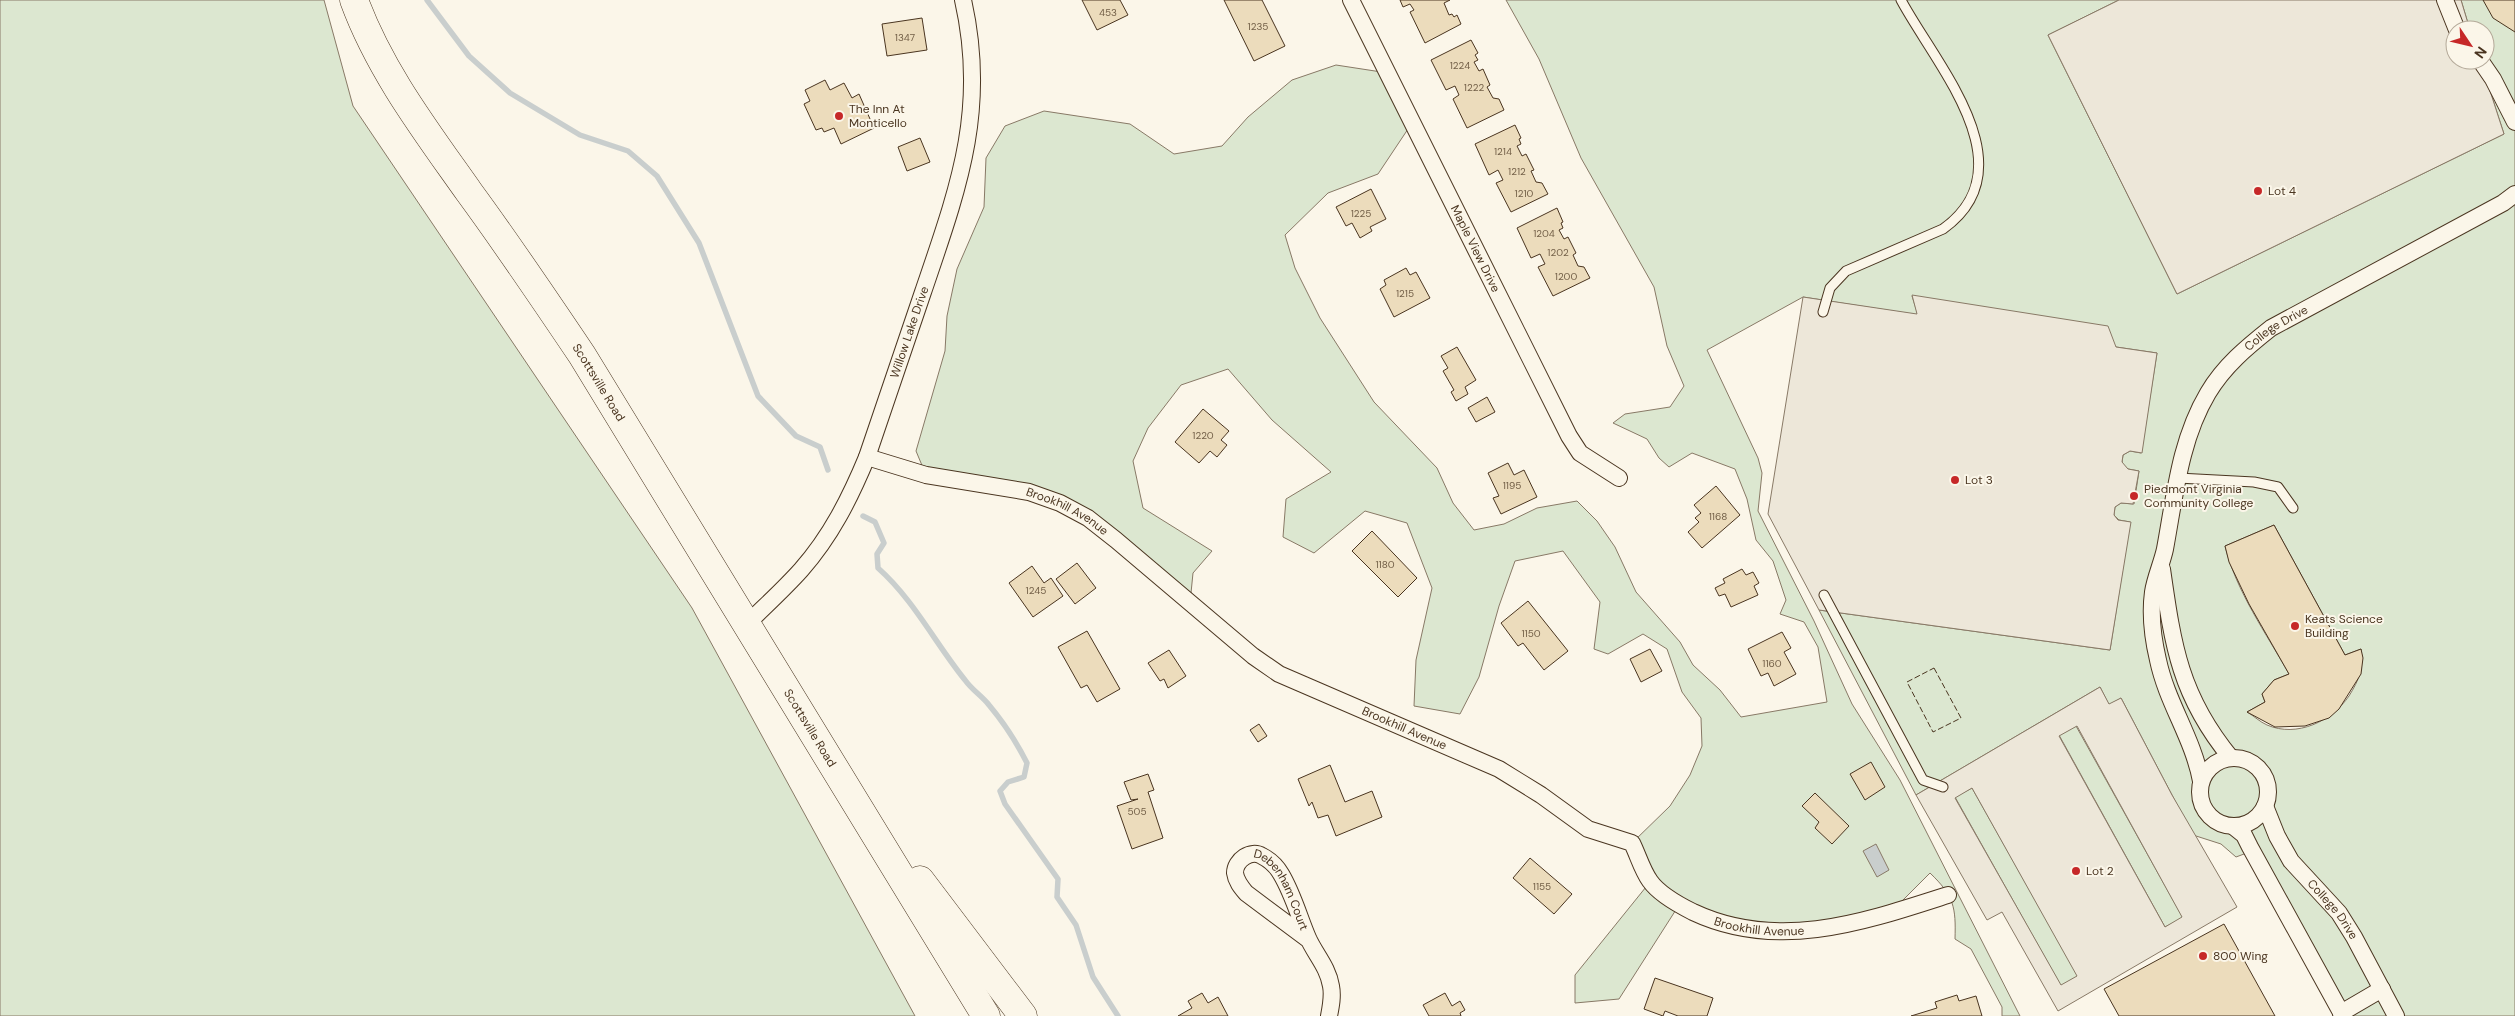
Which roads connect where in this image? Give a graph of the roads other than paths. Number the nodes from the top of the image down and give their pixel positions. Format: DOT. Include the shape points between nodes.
graph roads {
  1 [pos="354,0"];
  2 [pos="963,0"];
  3 [pos="1351,0"];
  4 [pos="1901,0"];
  5 [pos="2445,0"];
  6 [pos="2453,20"];
  7 [pos="2487,70"];
  8 [pos="2515,122"];
  9 [pos="2515,194"];
  10 [pos="1823,312"];
  11 [pos="867,457"];
  12 [pos="1619,478"];
  13 [pos="2178,478"];
  14 [pos="2293,508"];
  15 [pos="2162,564"];
  16 [pos="1824,595"];
  17 [pos="746,625"];
  18 [pos="2231,758"];
  19 [pos="838,771"];
  20 [pos="2201,781"];
  21 [pos="1943,787"];
  22 [pos="2265,806"];
  23 [pos="2234,827"];
  24 [pos="1948,895"];
  25 [pos="1309,940"];
  26 [pos="2382,989"];
  27 [pos="2342,1014"];
  28 [pos="986,1016"];
  29 [pos="1023,1016"];
  30 [pos="1328,1016"];
  31 [pos="2396,1016"];
  1 -- 17 [label="highway, Scottsville Road" via="383,63 405,101 577,347"];
  2 -- 11 [label="street, Willow Lake Drive" via="970,37 973,85 965,159 948,219"];
  3 -- 12 [label="street, Maple View Drive" via="1569,436 1580,453"];
  4 -- 10 [label="lane" via="1957,90 1968,114 1976,142 1976,188 1968,206 1943,229 1846,271 1830,288"];
  5 -- 6 [label="street"];
  7 -- 8 [label="street"];
  9 -- 13 [label="street, College Drive" via="2271,328 2242,350 2208,392 2192,423"];
  11 -- 17 [label="street, Willow Lake Drive" via="852,494 820,547"];
  11 -- 24 [label="street, Brookhill Avenue" via="926,475 1029,492 1088,518 1253,656 1280,674 1499,769 1541,794 1588,829 1632,844 1650,882 1679,905 1708,919 1757,932 1788,933 1889,914"];
  13 -- 14 [label="lane" via="2254,482 2278,487"];
  13 -- 15 [label="street, College Drive"];
  15 -- 18 [label="street, College Drive" via="2175,652 2183,678 2206,727"];
  15 -- 20 [label="street, College Drive" via="2153,591 2152,622 2158,660 2173,707 2192,748"];
  16 -- 21 [label="lane" via="1923,780"];
  17 -- 19 [label="highway, Scottsville Road"];
  18 -- 20 [label="street" via="2216,763"];
  18 -- 22 [label="street, College Drive" via="2250,762 2264,777 2268,791"];
  19 -- 28 [label="highway, Scottsville Road"];
  19 -- 29 [label="highway, Scottsville Road"];
  20 -- 23 [label="street, College Drive" via="2200,799 2208,814 2219,823"];
  22 -- 23 [label="street" via="2249,823"];
  22 -- 26 [label="street, College Drive" via="2291,860 2338,913"];
  23 -- 27 [label="street, College Drive" via="2244,836"];
  25 -- 25 [label="street, Debenham Court" via="1281,874 1260,854 1245,856 1235,872 1238,884"];
  25 -- 30 [label="street, Debenham Court" via="1328,972 1332,987"];
  26 -- 27 [label="street"];
  26 -- 31 [label="street, College Drive"];
}
